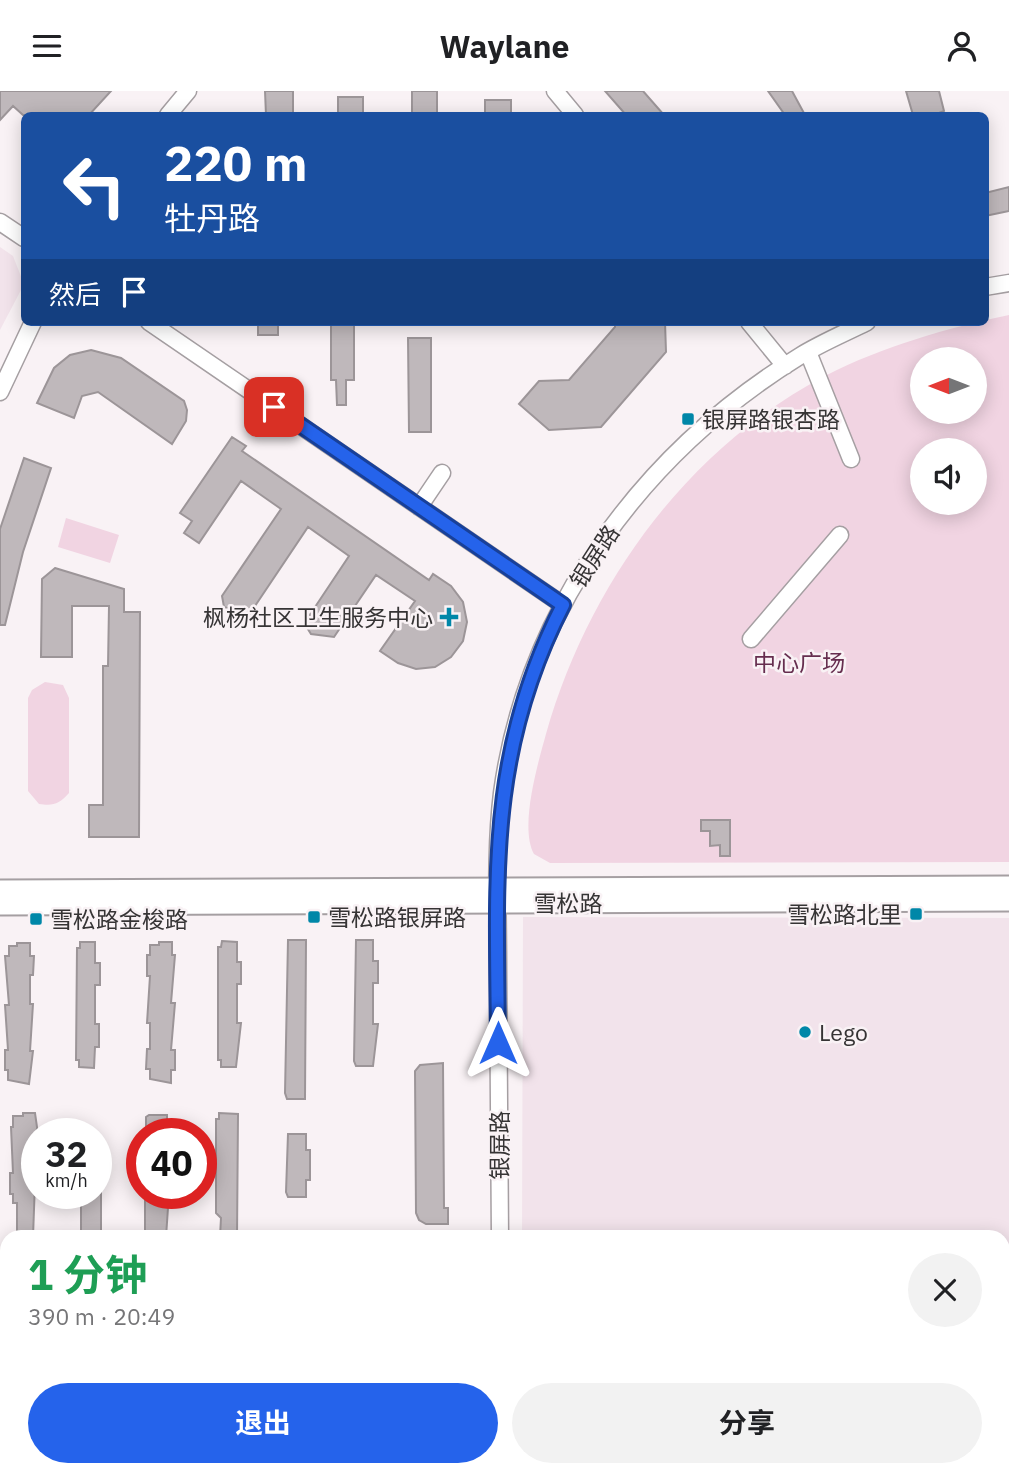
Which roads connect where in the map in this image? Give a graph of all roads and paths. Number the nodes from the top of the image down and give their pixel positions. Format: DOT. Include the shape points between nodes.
graph roads {
  1 [pos="188,91"];
  2 [pos="555,91"];
  3 [pos="170,112"];
  4 [pos="572,112"];
  5 [pos="0,222"];
  6 [pos="21,236"];
  7 [pos="1009,283"];
  8 [pos="989,286"];
  9 [pos="31,326"];
  10 [pos="155,326"];
  11 [pos="751,326"];
  12 [pos="859,326"];
  13 [pos="808,352"];
  14 [pos="785,366"];
  15 [pos="0,392"];
  16 [pos="851,459"];
  17 [pos="442,473"];
  18 [pos="419,507"];
  19 [pos="840,535"];
  20 [pos="563,605"];
  21 [pos="751,639"];
  22 [pos="1009,886"];
  23 [pos="0,890"];
  24 [pos="497,896"];
  25 [pos="1009,901"];
  26 [pos="0,905"];
  27 [pos="500,1230"];
  1 -- 3 [label="street"];
  2 -- 4 [label="street"];
  5 -- 6 [label="street"];
  7 -- 8 [label="street"];
  9 -- 15 [label="street"];
  10 -- 18 [label="street"];
  11 -- 14 [label="street"];
  12 -- 13 [label="street, 银屏路"];
  13 -- 14 [label="street, 银屏路"];
  13 -- 16 [label="street"];
  14 -- 20 [label="street, 银屏路" via="704,425 652,476 604,536"];
  17 -- 18 [label="street"];
  18 -- 20 [label="street"];
  19 -- 21 [label="street"];
  20 -- 24 [label="street, 银屏路" via="513,734 497,842"];
  22 -- 24 [label="main road, 雪松路"];
  23 -- 24 [label="main road, 雪松路"];
  24 -- 25 [label="main road, 雪松路"];
  24 -- 26 [label="main road, 雪松路"];
  24 -- 27 [label="street, 银屏路"];
}
